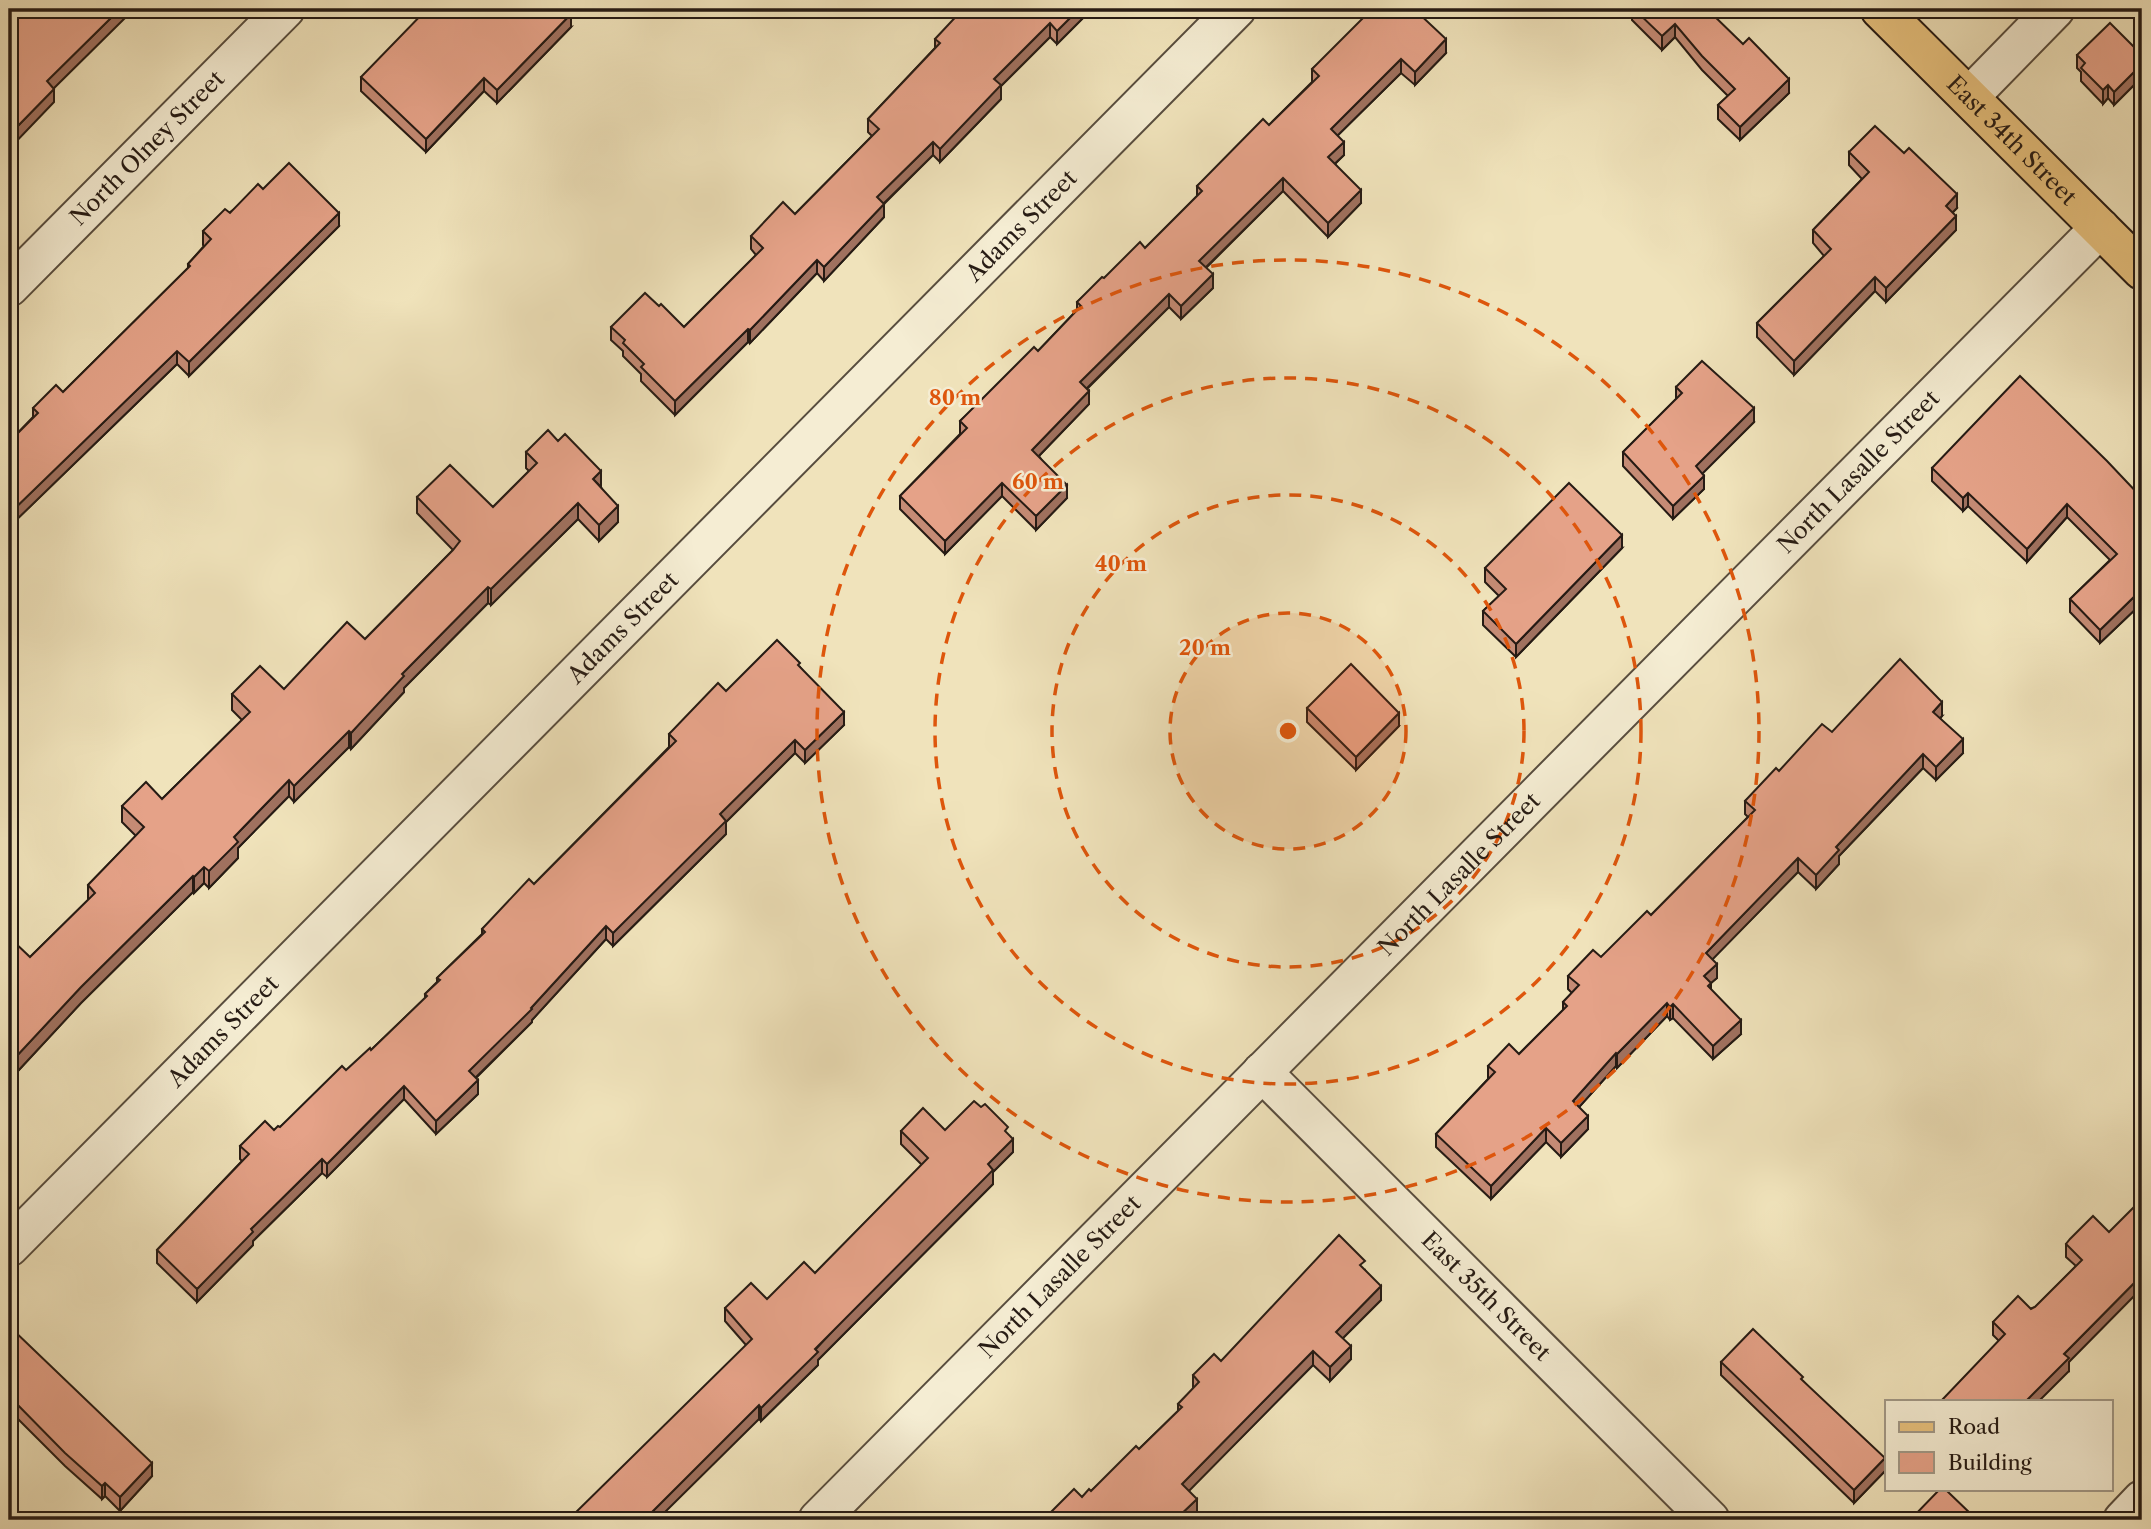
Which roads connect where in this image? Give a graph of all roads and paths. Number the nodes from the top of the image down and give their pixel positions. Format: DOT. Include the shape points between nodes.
graph roads {
  1 [pos="285,9"];
  2 [pos="1236,9"];
  3 [pos="1880,9"];
  4 [pos="2055,9"];
  5 [pos="1969,97"];
  6 [pos="2100,228"];
  7 [pos="2142,270"];
  8 [pos="9,287"];
  9 [pos="1262,1072"];
  10 [pos="9,1247"];
  11 [pos="2142,1500"];
  12 [pos="818,1520"];
  13 [pos="1710,1520"];
  14 [pos="2123,1520"];
  1 -- 8 [label="street, North Olney Street"];
  2 -- 10 [label="street, Adams Street"];
  3 -- 5 [label="main road, East 34th Street"];
  4 -- 5 [label="street"];
  5 -- 6 [label="main road, East 34th Street"];
  6 -- 7 [label="main road, East 34th Street"];
  6 -- 9 [label="street, North Lasalle Street"];
  9 -- 12 [label="street, North Lasalle Street"];
  9 -- 13 [label="street, East 35th Street"];
  11 -- 14 [label="street"];
}
